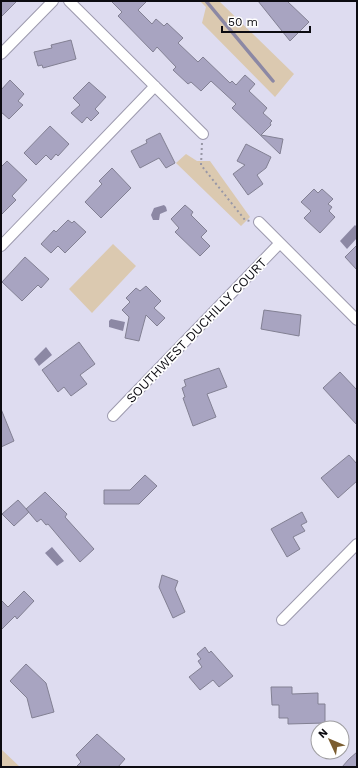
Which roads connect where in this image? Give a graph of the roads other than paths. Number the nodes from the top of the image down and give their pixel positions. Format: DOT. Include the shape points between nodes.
graph roads {
  1 [pos="53,1"];
  2 [pos="69,1"];
  3 [pos="1,54"];
  4 [pos="155,86"];
  5 [pos="203,134"];
  6 [pos="259,222"];
  7 [pos="280,243"];
  8 [pos="1,246"];
  9 [pos="357,320"];
  10 [pos="113,416"];
  11 [pos="357,544"];
  12 [pos="282,620"];
  1 -- 3 [label="street"];
  2 -- 4 [label="street"];
  4 -- 5 [label="street"];
  4 -- 8 [label="street"];
  6 -- 7 [label="street"];
  7 -- 9 [label="street"];
  7 -- 10 [label="street, SOUTHWEST DUCHILLY COURT"];
  11 -- 12 [label="street"];
}
